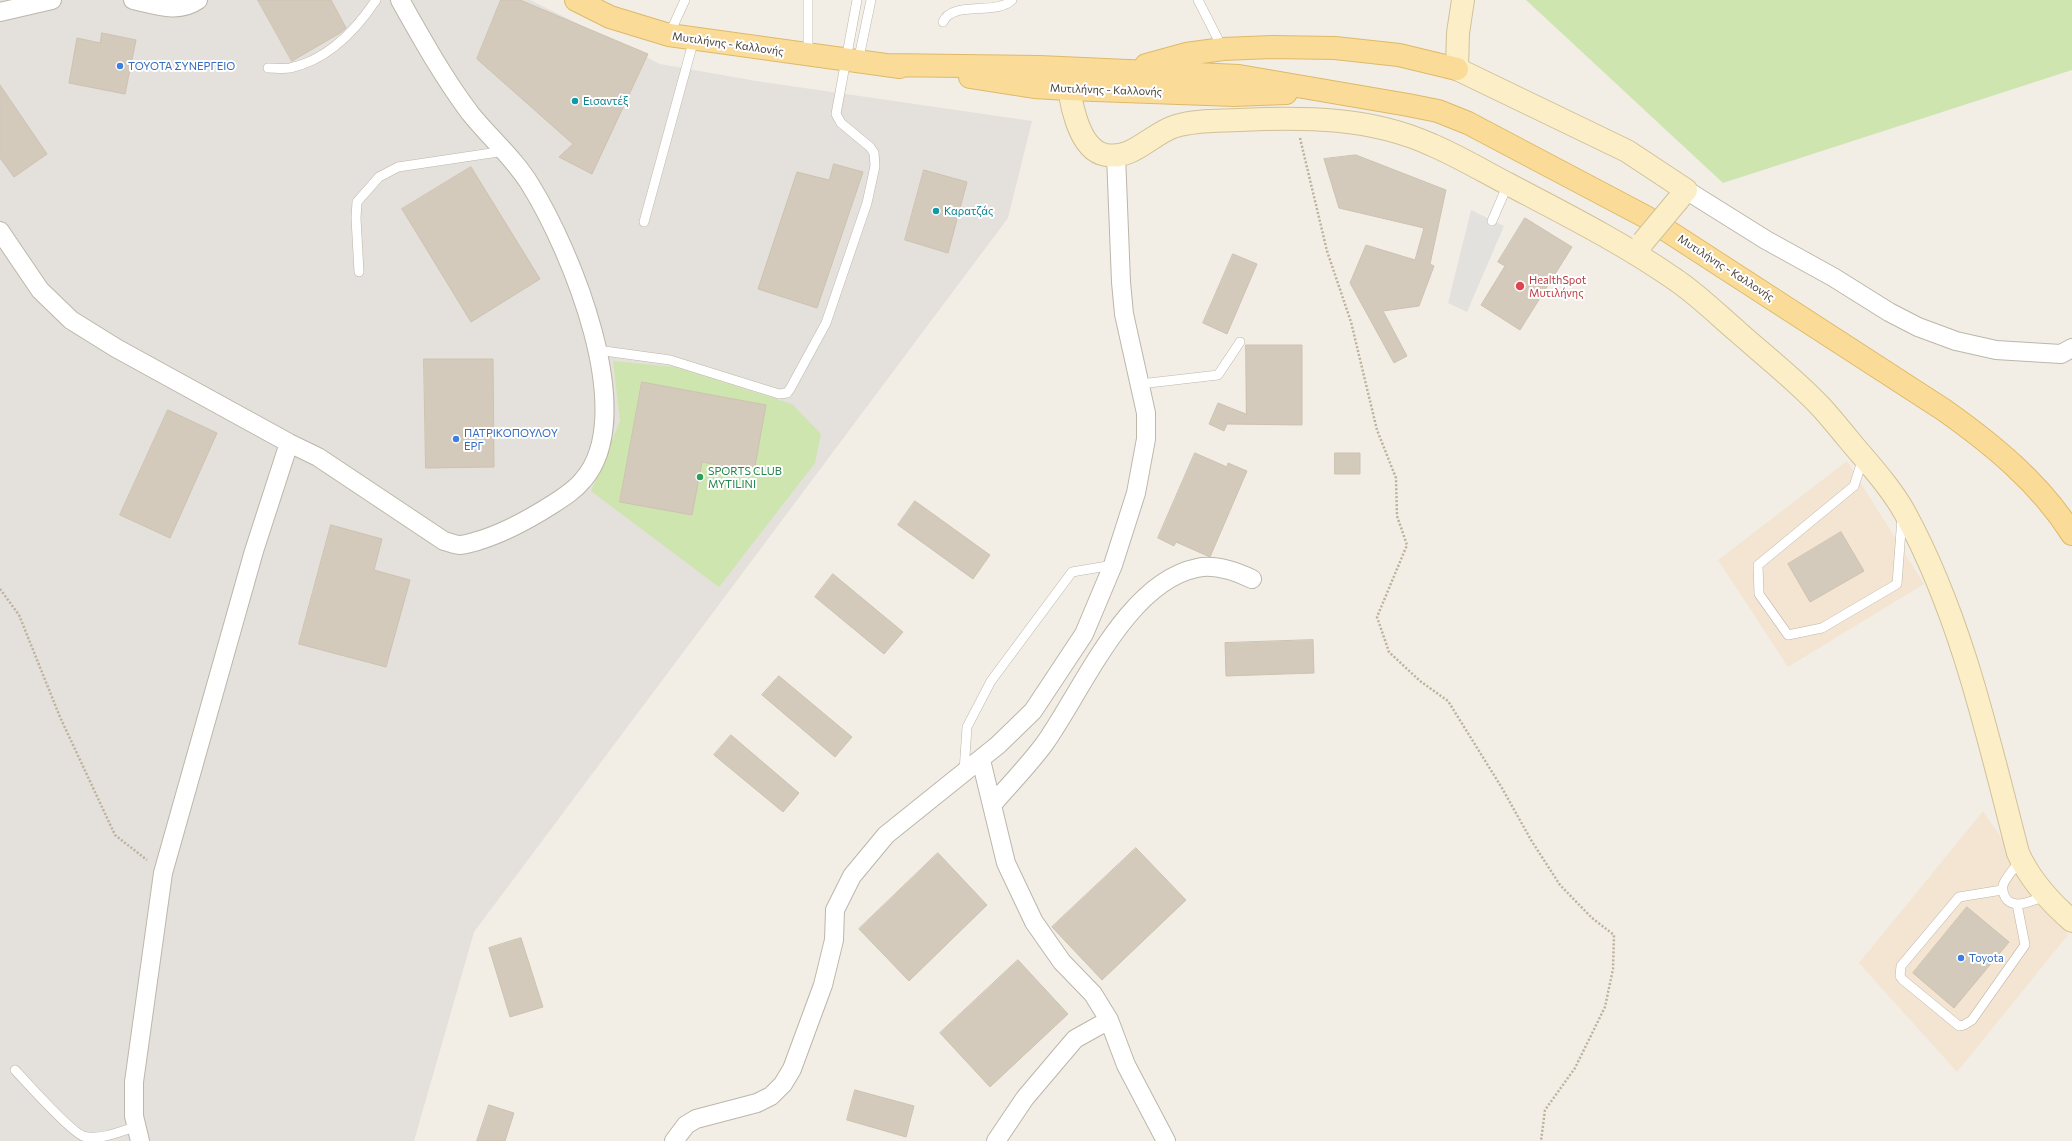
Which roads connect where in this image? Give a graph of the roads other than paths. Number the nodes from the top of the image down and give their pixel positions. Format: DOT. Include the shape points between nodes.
graph roads {
  1 [pos="52,0"];
  2 [pos="133,0"];
  3 [pos="198,0"];
  4 [pos="376,0"];
  5 [pos="400,0"];
  6 [pos="576,0"];
  7 [pos="685,0"];
  8 [pos="808,0"];
  9 [pos="857,0"];
  10 [pos="871,0"];
  11 [pos="1012,0"];
  12 [pos="1198,0"];
  13 [pos="1463,0"];
  14 [pos="168,4"];
  15 [pos="0,12"];
  16 [pos="943,22"];
  17 [pos="669,35"];
  18 [pos="694,39"];
  19 [pos="1223,49"];
  20 [pos="808,55"];
  21 [pos="852,61"];
  22 [pos="268,68"];
  23 [pos="1457,69"];
  24 [pos="1126,71"];
  25 [pos="1077,79"];
  26 [pos="1328,92"];
  27 [pos="505,151"];
  28 [pos="1116,155"];
  29 [pos="1508,184"];
  30 [pos="1682,195"];
  31 [pos="1492,221"];
  32 [pos="644,222"];
  33 [pos="0,231"];
  34 [pos="1639,248"];
  35 [pos="359,272"];
  36 [pos="1240,342"];
  37 [pos="2072,348"];
  38 [pos="597,350"];
  39 [pos="1140,384"];
  40 [pos="289,442"];
  41 [pos="1863,457"];
  42 [pos="1903,509"];
  43 [pos="2072,534"];
  44 [pos="1113,565"];
  45 [pos="1252,579"];
  46 [pos="981,760"];
  47 [pos="964,774"];
  48 [pos="992,805"];
  49 [pos="2021,860"];
  50 [pos="2002,890"];
  51 [pos="2046,896"];
  52 [pos="2017,904"];
  53 [pos="2072,921"];
  54 [pos="1109,1020"];
  55 [pos="15,1070"];
  56 [pos="139,1134"];
  57 [pos="674,1141"];
  58 [pos="996,1141"];
  59 [pos="1166,1141"];
  1 -- 15 [label="street"];
  2 -- 14 [label="street"];
  3 -- 14 [label="street" via="182,8"];
  4 -- 22 [label="lane" via="354,31 322,54 289,68"];
  5 -- 27 [label="street" via="443,77 472,115"];
  6 -- 17 [label="main road, Μυτιλήνης - Καλλονής" via="610,17"];
  7 -- 17 [label="lane"];
  8 -- 20 [label="lane"];
  9 -- 21 [label="lane"];
  10 -- 21 [label="lane"];
  11 -- 16 [label="lane" via="1004,6 952,12"];
  12 -- 19 [label="lane"];
  13 -- 23 [label="street" via="1458,33"];
  17 -- 18 [label="main road, Μυτιλήνης - Καλλονής"];
  18 -- 20 [label="main road, Μυτιλήνης - Καλλονής"];
  18 -- 32 [label="lane"];
  19 -- 23 [label="main road" via="1334,48 1400,55"];
  19 -- 24 [label="main road" via="1186,54"];
  20 -- 21 [label="main road, Μυτιλήνης - Καλλονής"];
  21 -- 25 [label="main road, Μυτιλήνης - Καλλονής"];
  21 -- 38 [label="lane" via="837,117 870,147 874,153 875,166 867,203 826,323 787,393 779,394 670,360"];
  23 -- 30 [label="street" via="1628,151"];
  24 -- 25 [label="main road, Μυτιλήνης - Καλλονής"];
  24 -- 26 [label="main road, Μυτιλήνης - Καλλονής" via="1239,76"];
  25 -- 26 [label="main road, Μυτιλήνης - Καλλονής" via="1234,95"];
  25 -- 28 [label="street" via="1078,124 1086,141 1100,154"];
  26 -- 43 [label="main road, Μυτιλήνης - Καλλονής" via="1438,111 1468,123 1646,217 1888,372 1984,438 2039,491"];
  27 -- 35 [label="lane" via="398,167 379,178 357,202"];
  27 -- 38 [label="street" via="531,185 565,250 580,286"];
  28 -- 29 [label="street" via="1136,150 1159,134 1181,125 1296,118 1355,122 1377,125 1432,145"];
  28 -- 39 [label="street" via="1123,306"];
  29 -- 31 [label="lane"];
  29 -- 34 [label="street"];
  30 -- 34 [label="street, bridge"];
  30 -- 37 [label="street" via="1833,276 1889,312 1918,327 1956,341 1996,350 2061,354"];
  33 -- 40 [label="street" via="40,290 70,320 116,348"];
  34 -- 41 [label="street" via="1820,406"];
  36 -- 39 [label="lane" via="1218,375"];
  38 -- 40 [label="street" via="605,417 595,459 584,480 536,515 506,531 480,540 461,545 444,541 318,456"];
  39 -- 44 [label="street" via="1146,413 1146,439 1136,493"];
  40 -- 56 [label="street" via="252,559 163,873 134,1082 134,1116"];
  41 -- 42 [label="street"];
  41 -- 42 [label="lane" via="1854,486 1758,565 1759,594 1788,635 1822,628 1897,584"];
  42 -- 49 [label="street" via="1931,566 1962,650 1985,722"];
  44 -- 46 [label="street" via="1084,634 1034,710"];
  44 -- 47 [label="lane" via="1072,572 991,681 968,726"];
  45 -- 48 [label="street" via="1235,570 1198,567 1180,573 1148,594 1122,623 1045,743"];
  46 -- 47 [label="street"];
  46 -- 48 [label="street"];
  47 -- 57 [label="street" via="886,835 852,876 835,910 834,940 823,985 792,1069 783,1084 771,1096 757,1103 696,1119 686,1125"];
  48 -- 54 [label="street" via="1006,863 1034,922 1062,962 1093,994"];
  49 -- 50 [label="lane" via="2003,884"];
  49 -- 51 [label="street" via="2037,887"];
  50 -- 52 [label="lane" via="2010,903"];
  50 -- 52 [label="lane" via="1959,896 1900,966 1900,976 1903,980 1958,1026 1972,1020 2025,945"];
  51 -- 52 [label="lane"];
  51 -- 53 [label="street"];
  54 -- 58 [label="street" via="1075,1039 1025,1098"];
  54 -- 59 [label="street" via="1126,1065"];
  55 -- 56 [label="lane" via="71,1128 83,1136"];
}
